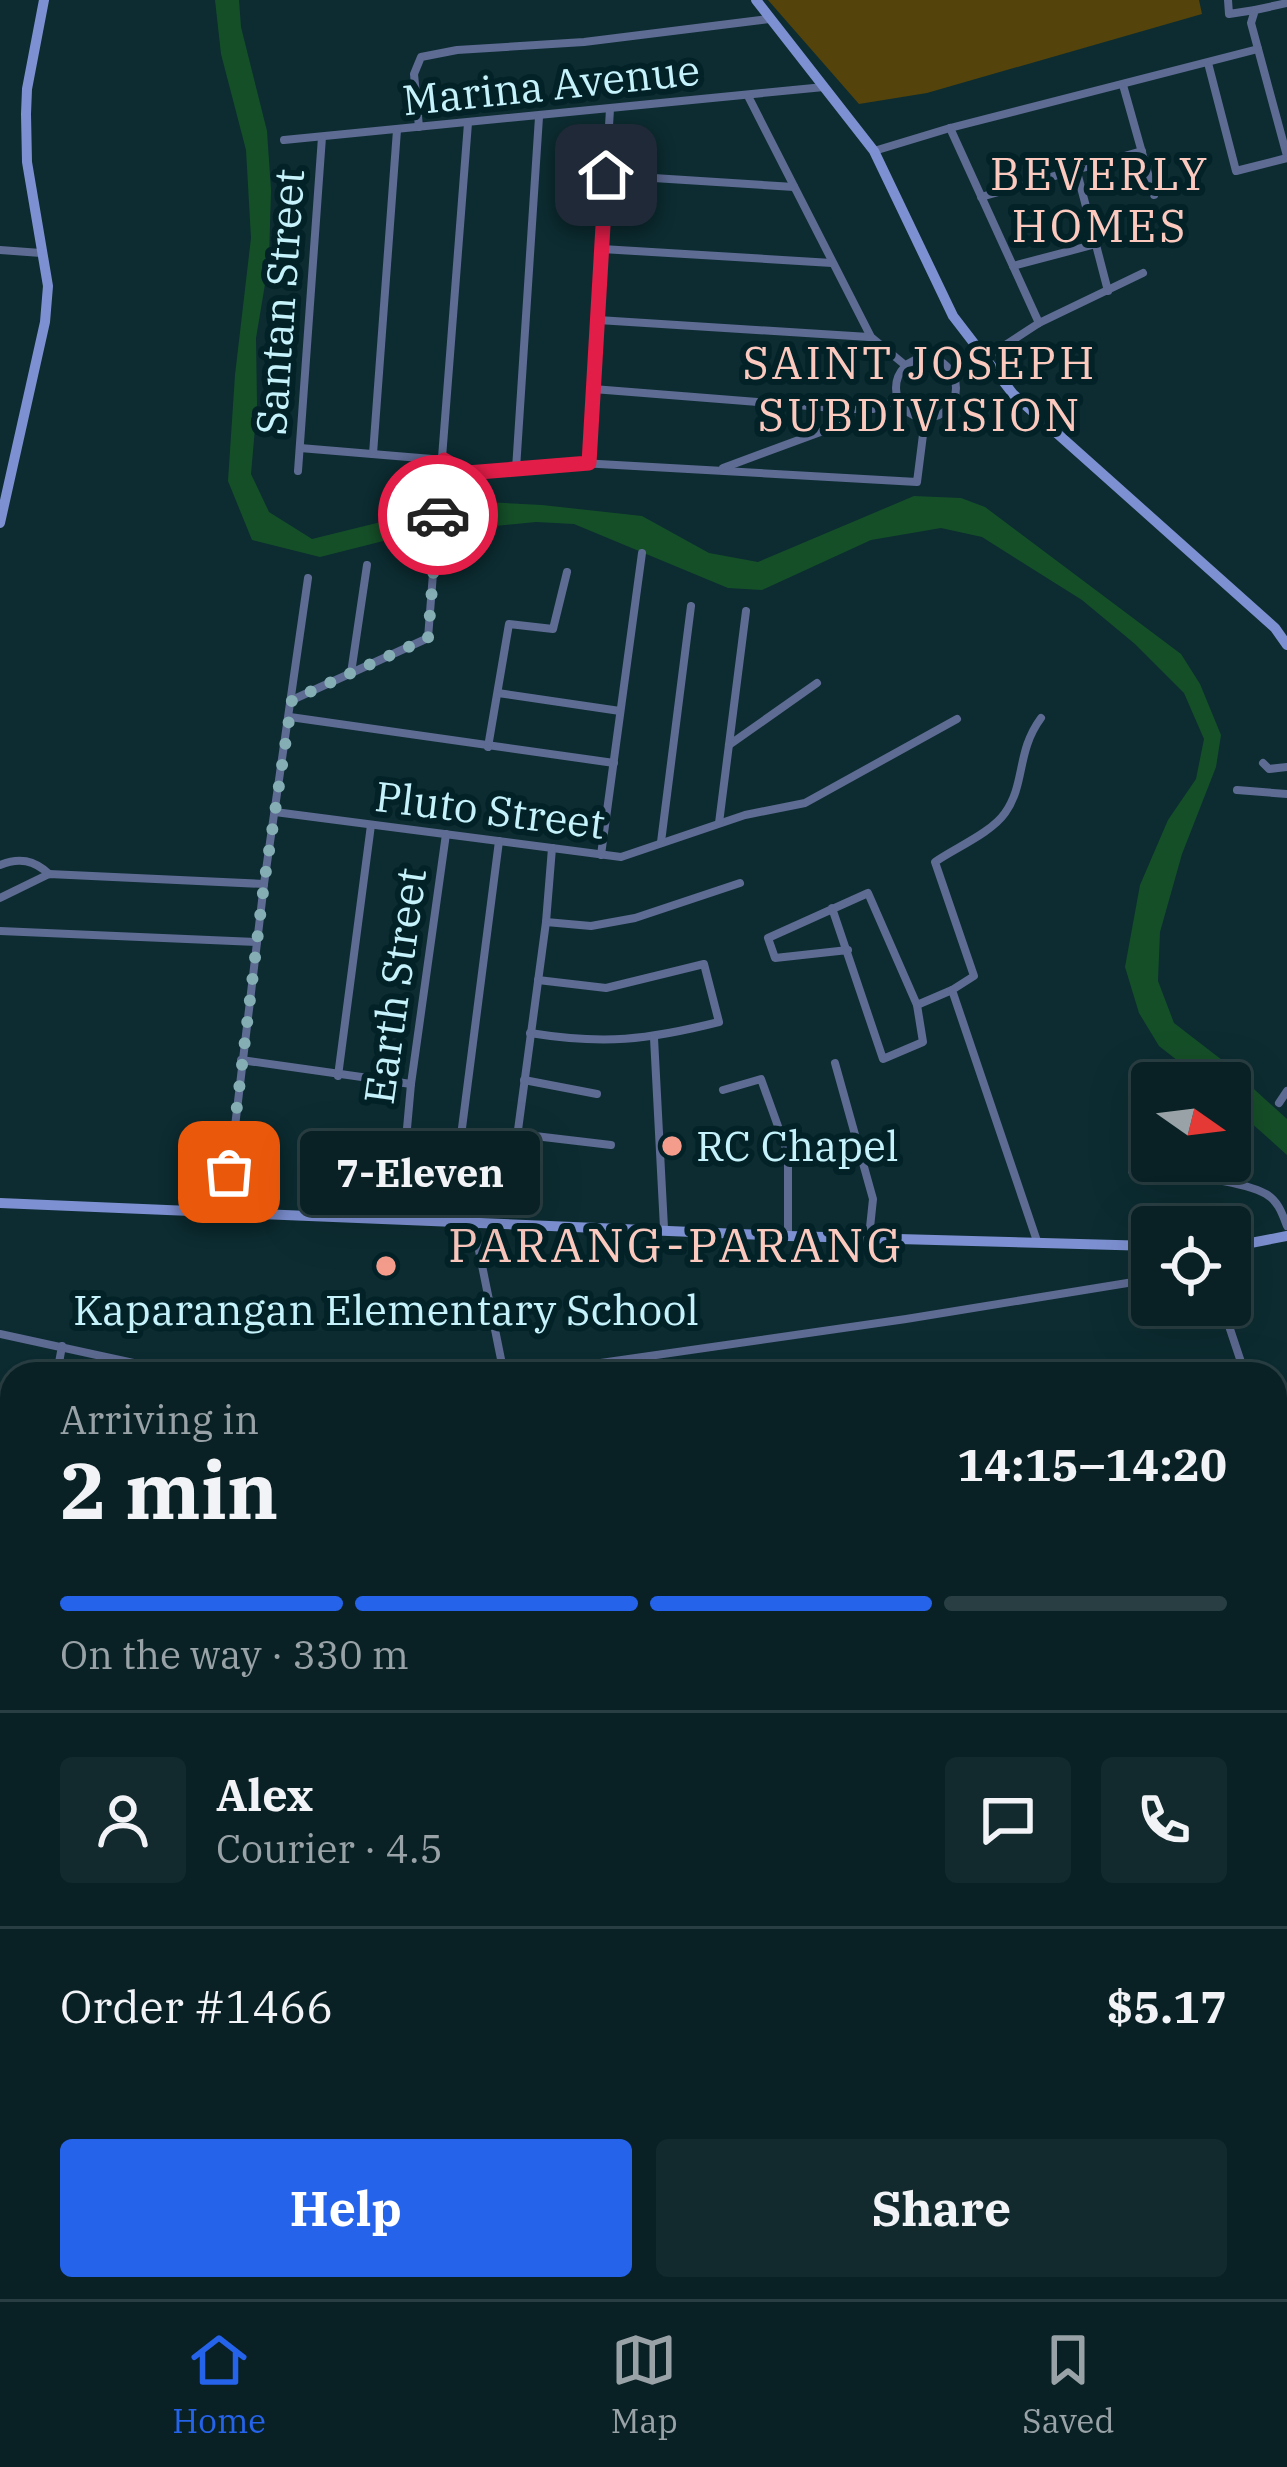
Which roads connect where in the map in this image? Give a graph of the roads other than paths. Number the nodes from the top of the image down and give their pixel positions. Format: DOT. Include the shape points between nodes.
graph roads {
  1 [pos="44,0"];
  2 [pos="756,0"];
  3 [pos="1228,0"];
  4 [pos="1287,3"];
  5 [pos="1255,10"];
  6 [pos="771,19"];
  7 [pos="1258,49"];
  8 [pos="1208,63"];
  9 [pos="1123,85"];
  10 [pos="824,87"];
  11 [pos="748,96"];
  12 [pos="1287,102"];
  13 [pos="1274,107"];
  14 [pos="610,109"];
  15 [pos="539,116"];
  16 [pos="468,123"];
  17 [pos="419,128"];
  18 [pos="950,128"];
  19 [pos="398,130"];
  20 [pos="322,136"];
  21 [pos="284,140"];
  22 [pos="1142,151"];
  23 [pos="874,152"];
  24 [pos="1287,157"];
  25 [pos="1077,172"];
  26 [pos="606,175"];
  27 [pos="795,187"];
  28 [pos="1154,195"];
  29 [pos="981,197"];
  30 [pos="1096,244"];
  31 [pos="602,249"];
  32 [pos="0,250"];
  33 [pos="41,253"];
  34 [pos="832,263"];
  35 [pos="1013,266"];
  36 [pos="1142,273"];
  37 [pos="1108,292"];
  38 [pos="598,320"];
  39 [pos="1039,323"];
  40 [pos="871,337"];
  41 [pos="984,357"];
  42 [pos="905,365"];
  43 [pos="955,378"];
  44 [pos="593,389"];
  45 [pos="898,400"];
  46 [pos="846,409"];
  47 [pos="925,419"];
  48 [pos="300,448"];
  49 [pos="373,454"];
  50 [pos="444,460"];
  51 [pos="589,463"];
  52 [pos="517,469"];
  53 [pos="716,470"];
  54 [pos="298,472"];
  55 [pos="0,523"];
  56 [pos="642,553"];
  57 [pos="367,566"];
  58 [pos="567,572"];
  59 [pos="308,578"];
  60 [pos="692,606"];
  61 [pos="746,611"];
  62 [pos="1287,645"];
  63 [pos="351,673"];
  64 [pos="817,683"];
  65 [pos="498,693"];
  66 [pos="292,700"];
  67 [pos="620,711"];
  68 [pos="290,717"];
  69 [pos="1041,718"];
  70 [pos="957,719"];
  71 [pos="728,746"];
  72 [pos="488,747"];
  73 [pos="614,763"];
  74 [pos="1263,763"];
  75 [pos="1287,767"];
  76 [pos="1237,790"];
  77 [pos="1287,794"];
  78 [pos="275,812"];
  79 [pos="718,824"];
  80 [pos="371,825"];
  81 [pos="446,834"];
  82 [pos="499,842"];
  83 [pos="661,842"];
  84 [pos="553,848"];
  85 [pos="601,855"];
  86 [pos="0,866"];
  87 [pos="49,874"];
  88 [pos="740,883"];
  89 [pos="264,884"];
  90 [pos="0,898"];
  91 [pos="832,908"];
  92 [pos="546,922"];
  93 [pos="0,931"];
  94 [pos="257,942"];
  95 [pos="848,950"];
  96 [pos="538,980"];
  97 [pos="952,990"];
  98 [pos="917,1004"];
  99 [pos="530,1033"];
  100 [pos="655,1039"];
  101 [pos="241,1060"];
  102 [pos="836,1063"];
  103 [pos="338,1076"];
  104 [pos="524,1080"];
  105 [pos="411,1084"];
  106 [pos="723,1090"];
  107 [pos="1287,1091"];
  108 [pos="597,1094"];
  109 [pos="1279,1103"];
  110 [pos="518,1134"];
  111 [pos="611,1145"];
  112 [pos="1204,1182"];
  113 [pos="454,1190"];
  114 [pos="400,1193"];
  115 [pos="0,1203"];
  116 [pos="225,1210"];
  117 [pos="399,1217"];
  118 [pos="473,1220"];
  119 [pos="1287,1226"];
  120 [pos="664,1228"];
  121 [pos="788,1236"];
  122 [pos="1287,1236"];
  123 [pos="869,1238"];
  124 [pos="1037,1241"];
  125 [pos="1251,1243"];
  126 [pos="1131,1245"];
  127 [pos="1131,1282"];
  128 [pos="1229,1326"];
  129 [pos="0,1334"];
  130 [pos="62,1346"];
  131 [pos="59,1362"];
  132 [pos="132,1362"];
  133 [pos="502,1362"];
  134 [pos="607,1362"];
  135 [pos="1241,1362"];
  1 -- 33 [label="street" via="26,114"];
  2 -- 6 [label="street"];
  3 -- 5 [label="street" via="1229,14"];
  4 -- 5 [label="street"];
  5 -- 7 [label="street"];
  6 -- 10 [label="street"];
  6 -- 17 [label="street" via="421,57 414,74"];
  7 -- 8 [label="street"];
  7 -- 13 [label="street"];
  8 -- 9 [label="street"];
  8 -- 24 [label="street" via="1236,171"];
  9 -- 18 [label="street"];
  9 -- 22 [label="street"];
  10 -- 11 [label="street, Marina Avenue"];
  10 -- 23 [label="street"];
  11 -- 14 [label="street, Marina Avenue"];
  11 -- 27 [label="street"];
  12 -- 13 [label="street"];
  13 -- 24 [label="street"];
  14 -- 15 [label="street, Marina Avenue"];
  14 -- 26 [label="street"];
  15 -- 16 [label="street, Marina Avenue"];
  15 -- 52 [label="street"];
  16 -- 17 [label="street, Marina Avenue"];
  16 -- 50 [label="street"];
  17 -- 19 [label="street, Marina Avenue"];
  18 -- 23 [label="street"];
  18 -- 29 [label="street"];
  19 -- 20 [label="street, Marina Avenue"];
  19 -- 49 [label="street"];
  20 -- 21 [label="street, Marina Avenue"];
  20 -- 48 [label="street, Santan Street"];
  22 -- 25 [label="street"];
  22 -- 28 [label="street"];
  23 -- 41 [label="street" via="922,260"];
  25 -- 29 [label="street"];
  25 -- 30 [label="street"];
  26 -- 27 [label="street"];
  26 -- 31 [label="street"];
  27 -- 34 [label="street"];
  29 -- 35 [label="street"];
  30 -- 35 [label="street"];
  30 -- 37 [label="street"];
  31 -- 34 [label="street"];
  31 -- 38 [label="street"];
  32 -- 33 [label="street"];
  33 -- 55 [label="street" via="45,322"];
  34 -- 40 [label="street"];
  35 -- 39 [label="street"];
  36 -- 37 [label="street"];
  37 -- 39 [label="street"];
  38 -- 40 [label="street"];
  38 -- 44 [label="street"];
  39 -- 41 [label="street"];
  40 -- 42 [label="street"];
  41 -- 43 [label="street"];
  41 -- 62 [label="street" via="1013,394"];
  42 -- 43 [label="street" via="935,359"];
  42 -- 45 [label="street"];
  43 -- 47 [label="street" via="956,398 944,414"];
  44 -- 46 [label="street"];
  44 -- 51 [label="street"];
  45 -- 46 [label="street"];
  45 -- 47 [label="street"];
  46 -- 53 [label="street" via="834,427"];
  47 -- 53 [label="street" via="917,482"];
  48 -- 49 [label="street"];
  48 -- 54 [label="street, Santan Street"];
  49 -- 50 [label="street"];
  50 -- 52 [label="street" via="467,473"];
  50 -- 63 [label="street" via="428,638"];
  51 -- 52 [label="street"];
  51 -- 53 [label="street"];
  56 -- 67 [label="street"];
  57 -- 63 [label="street"];
  58 -- 65 [label="street" via="554,629 509,624"];
  59 -- 66 [label="street"];
  60 -- 83 [label="street"];
  61 -- 71 [label="street"];
  63 -- 66 [label="street"];
  64 -- 71 [label="street"];
  65 -- 67 [label="street"];
  65 -- 72 [label="street"];
  66 -- 68 [label="street"];
  67 -- 73 [label="street"];
  68 -- 72 [label="street"];
  68 -- 78 [label="street"];
  69 -- 97 [label="street" via="1025,738 1003,817 934,862 974,976"];
  70 -- 79 [label="street, Pluto Street" via="805,803"];
  71 -- 79 [label="street"];
  72 -- 73 [label="street"];
  73 -- 85 [label="street"];
  74 -- 75 [label="street"];
  76 -- 77 [label="street"];
  78 -- 80 [label="street, Pluto Street"];
  78 -- 89 [label="street"];
  79 -- 83 [label="street, Pluto Street"];
  80 -- 81 [label="street, Pluto Street"];
  80 -- 103 [label="street"];
  81 -- 82 [label="street, Pluto Street"];
  81 -- 105 [label="street, Earth Street"];
  82 -- 84 [label="street, Pluto Street"];
  82 -- 113 [label="street"];
  83 -- 85 [label="street, Pluto Street" via="621,857"];
  84 -- 85 [label="street, Pluto Street"];
  84 -- 92 [label="street"];
  86 -- 87 [label="street" via="14,859"];
  87 -- 89 [label="street"];
  87 -- 90 [label="street"];
  88 -- 92 [label="street" via="635,918 592,926"];
  89 -- 94 [label="street"];
  91 -- 95 [label="street"];
  91 -- 95 [label="street" via="768,938 775,958"];
  91 -- 98 [label="street" via="868,893"];
  92 -- 96 [label="street"];
  93 -- 94 [label="street"];
  94 -- 101 [label="street"];
  95 -- 98 [label="street" via="884,1059 923,1042"];
  96 -- 99 [label="street"];
  96 -- 100 [label="street" via="606,988 704,964 719,1022"];
  97 -- 98 [label="street"];
  97 -- 124 [label="street"];
  99 -- 100 [label="street"];
  99 -- 104 [label="street"];
  100 -- 120 [label="street"];
  101 -- 103 [label="street"];
  101 -- 116 [label="street"];
  102 -- 123 [label="street" via="873,1199"];
  103 -- 105 [label="street"];
  104 -- 108 [label="street"];
  104 -- 110 [label="street"];
  105 -- 114 [label="street, Earth Street"];
  106 -- 121 [label="street" via="761,1079 788,1154"];
  107 -- 109 [label="street"];
  110 -- 111 [label="street"];
  110 -- 113 [label="street" via="511,1181"];
  112 -- 119 [label="street" via="1256,1190 1278,1204"];
  113 -- 114 [label="street"];
  114 -- 117 [label="street, Earth Street"];
  115 -- 116 [label="street"];
  116 -- 117 [label="street"];
  117 -- 118 [label="street"];
  118 -- 120 [label="street"];
  118 -- 133 [label="street"];
  120 -- 121 [label="street"];
  121 -- 123 [label="street"];
  122 -- 125 [label="street"];
  123 -- 124 [label="street"];
  124 -- 126 [label="street"];
  127 -- 134 [label="street"];
  128 -- 135 [label="street"];
  129 -- 130 [label="street"];
  130 -- 131 [label="street"];
  130 -- 132 [label="street"];
}
